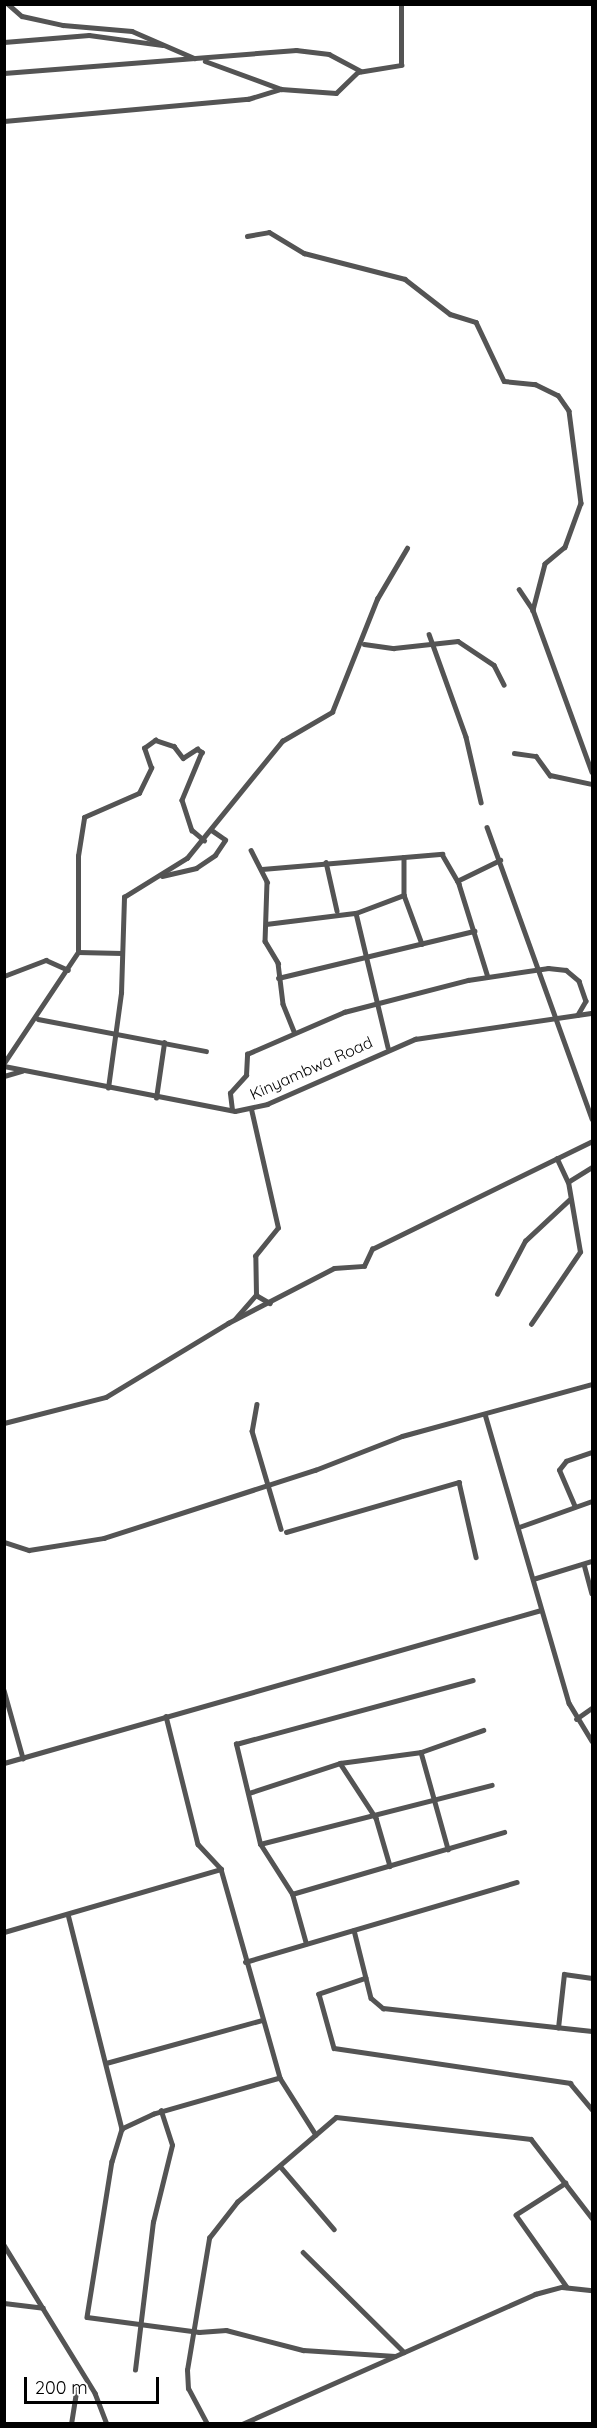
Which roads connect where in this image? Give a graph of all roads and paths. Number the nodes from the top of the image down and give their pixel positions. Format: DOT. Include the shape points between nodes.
graph roads {
  1 [pos="8,4"];
  2 [pos="401,4"];
  3 [pos="4,42"];
  4 [pos="165,46"];
  5 [pos="200,59"];
  6 [pos="362,71"];
  7 [pos="4,73"];
  8 [pos="281,89"];
  9 [pos="4,121"];
  10 [pos="247,236"];
  11 [pos="407,548"];
  12 [pos="519,589"];
  13 [pos="533,610"];
  14 [pos="429,634"];
  15 [pos="434,641"];
  16 [pos="364,644"];
  17 [pos="504,685"];
  18 [pos="514,753"];
  19 [pos="592,772"];
  20 [pos="592,784"];
  21 [pos="481,802"];
  22 [pos="487,827"];
  23 [pos="212,831"];
  24 [pos="204,840"];
  25 [pos="251,850"];
  26 [pos="404,857"];
  27 [pos="500,860"];
  28 [pos="326,862"];
  29 [pos="262,869"];
  30 [pos="159,876"];
  31 [pos="457,881"];
  32 [pos="404,895"];
  33 [pos="337,911"];
  34 [pos="356,913"];
  35 [pos="266,924"];
  36 [pos="474,931"];
  37 [pos="422,944"];
  38 [pos="78,952"];
  39 [pos="122,953"];
  40 [pos="363,958"];
  41 [pos="539,968"];
  42 [pos="68,970"];
  43 [pos="4,976"];
  44 [pos="489,977"];
  45 [pos="278,978"];
  46 [pos="375,1005"];
  47 [pos="592,1013"];
  48 [pos="578,1015"];
  49 [pos="558,1018"];
  50 [pos="38,1019"];
  51 [pos="294,1030"];
  52 [pos="117,1035"];
  53 [pos="164,1043"];
  54 [pos="388,1047"];
  55 [pos="206,1051"];
  56 [pos="4,1065"];
  57 [pos="22,1071"];
  58 [pos="5,1075"];
  59 [pos="108,1088"];
  60 [pos="156,1098"];
  61 [pos="251,1109"];
  62 [pos="232,1110"];
  63 [pos="592,1119"];
  64 [pos="592,1140"];
  65 [pos="557,1158"];
  66 [pos="592,1167"];
  67 [pos="568,1182"];
  68 [pos="569,1200"];
  69 [pos="497,1294"];
  70 [pos="256,1295"];
  71 [pos="270,1303"];
  72 [pos="232,1322"];
  73 [pos="531,1324"];
  74 [pos="592,1384"];
  75 [pos="257,1404"];
  76 [pos="485,1414"];
  77 [pos="4,1423"];
  78 [pos="592,1452"];
  79 [pos="267,1484"];
  80 [pos="592,1502"];
  81 [pos="574,1507"];
  82 [pos="519,1527"];
  83 [pos="4,1542"];
  84 [pos="476,1557"];
  85 [pos="592,1561"];
  86 [pos="584,1564"];
  87 [pos="533,1579"];
  88 [pos="592,1593"];
  89 [pos="541,1610"];
  90 [pos="473,1680"];
  91 [pos="4,1690"];
  92 [pos="592,1708"];
  93 [pos="166,1716"];
  94 [pos="576,1719"];
  95 [pos="483,1730"];
  96 [pos="592,1741"];
  97 [pos="421,1752"];
  98 [pos="23,1758"];
  99 [pos="4,1763"];
  100 [pos="340,1763"];
  101 [pos="492,1785"];
  102 [pos="249,1793"];
  103 [pos="435,1802"];
  104 [pos="376,1818"];
  105 [pos="504,1832"];
  106 [pos="260,1844"];
  107 [pos="448,1849"];
  108 [pos="390,1866"];
  109 [pos="221,1869"];
  110 [pos="516,1882"];
  111 [pos="292,1894"];
  112 [pos="68,1914"];
  113 [pos="354,1930"];
  114 [pos="4,1932"];
  115 [pos="306,1944"];
  116 [pos="245,1962"];
  117 [pos="366,1978"];
  118 [pos="592,1978"];
  119 [pos="262,2020"];
  120 [pos="558,2028"];
  121 [pos="592,2031"];
  122 [pos="106,2063"];
  123 [pos="280,2078"];
  124 [pos="592,2109"];
  125 [pos="161,2111"];
  126 [pos="122,2129"];
  127 [pos="316,2135"];
  128 [pos="280,2166"];
  129 [pos="566,2183"];
  130 [pos="592,2218"];
  131 [pos="334,2229"];
  132 [pos="4,2245"];
  133 [pos="303,2252"];
  134 [pos="567,2288"];
  135 [pos="592,2290"];
  136 [pos="4,2302"];
  137 [pos="44,2308"];
  138 [pos="141,2324"];
  139 [pos="194,2330"];
  140 [pos="404,2352"];
  141 [pos="395,2356"];
  142 [pos="135,2370"];
  143 [pos="77,2386"];
  144 [pos="71,2424"];
  145 [pos="106,2424"];
  146 [pos="207,2424"];
  147 [pos="242,2424"];
  1 -- 4 [label="street" via="22,16 132,31"];
  2 -- 6 [label="street" via="400,65"];
  3 -- 4 [label="street" via="89,35"];
  4 -- 5 [label="street"];
  5 -- 6 [label="street" via="310,51"];
  5 -- 7 [label="street"];
  5 -- 8 [label="street"];
  6 -- 8 [label="street" via="329,95"];
  8 -- 9 [label="street" via="248,99"];
  10 -- 13 [label="street" via="269,232 304,253 405,279 450,314 476,322 504,381 535,384 558,395 573,420 573,467 583,488 565,547 545,564"];
  11 -- 23 [label="street" via="376,599 332,712 282,741"];
  12 -- 13 [label="street"];
  13 -- 19 [label="street"];
  14 -- 15 [label="street"];
  15 -- 16 [label="street" via="394,648"];
  15 -- 17 [label="street" via="458,641 468,647 494,665"];
  15 -- 21 [label="street" via="466,737"];
  18 -- 20 [label="street" via="536,756 550,775"];
  22 -- 27 [label="street"];
  23 -- 24 [label="street"];
  23 -- 30 [label="street" via="225,840 215,855 196,868"];
  24 -- 30 [label="street"];
  24 -- 38 [label="street" via="192,830 182,800 202,752 183,758 174,746 155,740 144,748 151,768 139,793 89,813 81,825"];
  25 -- 29 [label="street"];
  26 -- 28 [label="street"];
  26 -- 31 [label="street" via="442,854"];
  26 -- 32 [label="street"];
  27 -- 31 [label="street"];
  27 -- 41 [label="street"];
  28 -- 29 [label="street"];
  28 -- 33 [label="street"];
  29 -- 35 [label="street"];
  30 -- 39 [label="street" via="124,897"];
  31 -- 36 [label="street"];
  32 -- 34 [label="street"];
  32 -- 37 [label="street"];
  34 -- 35 [label="street"];
  34 -- 40 [label="street"];
  35 -- 45 [label="street" via="265,941 278,963"];
  36 -- 37 [label="street"];
  36 -- 44 [label="street"];
  37 -- 40 [label="street"];
  38 -- 39 [label="street"];
  38 -- 42 [label="street"];
  39 -- 52 [label="street"];
  40 -- 45 [label="street"];
  40 -- 46 [label="street"];
  41 -- 44 [label="street"];
  41 -- 48 [label="street" via="574,974 586,1000"];
  41 -- 49 [label="street"];
  42 -- 43 [label="street" via="46,960"];
  42 -- 50 [label="street"];
  44 -- 46 [label="street"];
  45 -- 51 [label="street"];
  46 -- 51 [label="street"];
  46 -- 54 [label="street"];
  47 -- 48 [label="street, Kinyambwa Road"];
  48 -- 49 [label="street, Kinyambwa Road"];
  49 -- 54 [label="street, Kinyambwa Road"];
  49 -- 63 [label="street"];
  50 -- 52 [label="street"];
  50 -- 56 [label="street"];
  51 -- 62 [label="street" via="247,1054 246,1075 230,1094"];
  52 -- 53 [label="street"];
  52 -- 59 [label="street"];
  53 -- 55 [label="street"];
  53 -- 60 [label="street"];
  54 -- 61 [label="street, Kinyambwa Road"];
  56 -- 57 [label="street, Kinyambwa Road"];
  57 -- 58 [label="street"];
  57 -- 59 [label="street, Kinyambwa Road"];
  59 -- 60 [label="street, Kinyambwa Road"];
  60 -- 62 [label="street, Kinyambwa Road"];
  61 -- 62 [label="street, Kinyambwa Road"];
  61 -- 70 [label="street" via="278,1228 255,1256"];
  64 -- 65 [label="street"];
  65 -- 67 [label="street"];
  65 -- 71 [label="street" via="372,1248 364,1266 334,1268"];
  66 -- 67 [label="street"];
  67 -- 68 [label="street"];
  68 -- 69 [label="street" via="525,1241"];
  68 -- 73 [label="street" via="580,1252"];
  70 -- 71 [label="street"];
  70 -- 72 [label="street"];
  71 -- 72 [label="street"];
  72 -- 77 [label="street" via="106,1396"];
  74 -- 76 [label="street"];
  75 -- 79 [label="street" via="252,1431"];
  76 -- 79 [label="street"];
  76 -- 82 [label="street"];
  78 -- 81 [label="street" via="566,1461 559,1470"];
  79 -- 83 [label="street" via="91,1541 29,1550"];
  79 -- 84 [label="street" via="283,1531 459,1482"];
  80 -- 81 [label="street"];
  81 -- 82 [label="street"];
  82 -- 87 [label="street"];
  85 -- 86 [label="street"];
  86 -- 87 [label="street"];
  86 -- 88 [label="street"];
  87 -- 89 [label="street"];
  89 -- 93 [label="street"];
  89 -- 94 [label="street"];
  90 -- 102 [label="street" via="236,1744"];
  91 -- 98 [label="street"];
  92 -- 94 [label="street"];
  93 -- 98 [label="street"];
  93 -- 109 [label="street" via="198,1844"];
  94 -- 96 [label="street"];
  95 -- 97 [label="street"];
  97 -- 100 [label="street"];
  97 -- 103 [label="street"];
  98 -- 99 [label="street"];
  100 -- 102 [label="street"];
  100 -- 104 [label="street"];
  101 -- 103 [label="street"];
  102 -- 106 [label="street"];
  103 -- 104 [label="street"];
  103 -- 107 [label="street"];
  104 -- 106 [label="street"];
  104 -- 108 [label="street"];
  105 -- 107 [label="street"];
  106 -- 111 [label="street"];
  107 -- 108 [label="street"];
  108 -- 111 [label="street"];
  109 -- 112 [label="street"];
  109 -- 116 [label="street"];
  110 -- 113 [label="street"];
  111 -- 115 [label="street"];
  112 -- 114 [label="street"];
  112 -- 122 [label="street"];
  113 -- 115 [label="street"];
  113 -- 117 [label="street"];
  115 -- 116 [label="street"];
  116 -- 119 [label="street"];
  117 -- 120 [label="street" via="371,1998 382,2008"];
  117 -- 124 [label="street" via="319,1994 334,2048 570,2083 581,2089"];
  118 -- 120 [label="street" via="564,1974"];
  119 -- 122 [label="street"];
  119 -- 123 [label="street"];
  120 -- 121 [label="street"];
  122 -- 126 [label="street"];
  123 -- 125 [label="street"];
  123 -- 127 [label="street"];
  125 -- 126 [label="street"];
  125 -- 138 [label="street" via="171,2145 153,2222"];
  126 -- 138 [label="street" via="112,2161 87,2317"];
  127 -- 128 [label="street"];
  127 -- 129 [label="street" via="344,2116 521,2137 540,2146"];
  128 -- 131 [label="street"];
  128 -- 139 [label="street" via="215,2227"];
  129 -- 130 [label="street"];
  129 -- 134 [label="street" via="516,2215"];
  132 -- 137 [label="street"];
  133 -- 140 [label="street"];
  134 -- 135 [label="street"];
  134 -- 140 [label="street" via="535,2294"];
  136 -- 137 [label="street"];
  137 -- 145 [label="street" via="103,2406"];
  138 -- 139 [label="street"];
  138 -- 142 [label="street"];
  139 -- 141 [label="street" via="226,2330 303,2350"];
  139 -- 146 [label="street" via="187,2383"];
  140 -- 141 [label="street"];
  141 -- 147 [label="street"];
  143 -- 144 [label="street"];
}
